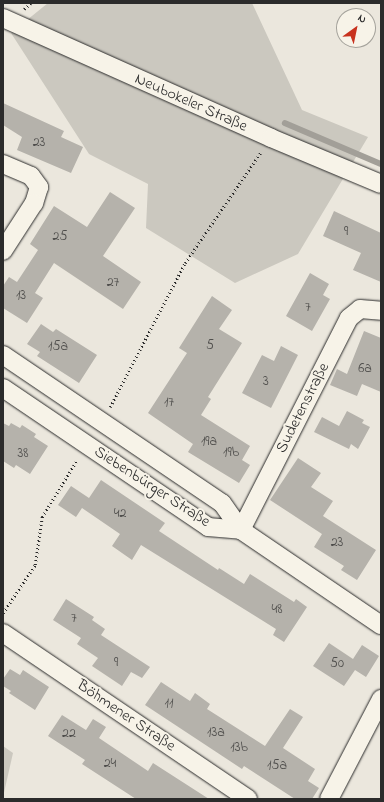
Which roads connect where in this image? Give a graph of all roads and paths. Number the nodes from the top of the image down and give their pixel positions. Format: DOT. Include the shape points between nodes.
graph roads {
  1 [pos="3,18"];
  2 [pos="271,138"];
  3 [pos="3,164"];
  4 [pos="381,184"];
  5 [pos="3,251"];
  6 [pos="381,311"];
  7 [pos="3,355"];
  8 [pos="3,388"];
  9 [pos="102,421"];
  10 [pos="87,445"];
  11 [pos="241,530"];
  12 [pos="3,613"];
  13 [pos="381,625"];
  14 [pos="3,633"];
  15 [pos="381,698"];
  16 [pos="248,799"];
  17 [pos="329,799"];
  1 -- 2 [label="street, Neubokeler Straße"];
  2 -- 4 [label="street, Neubokeler Straße"];
  2 -- 9 [label="path" via="185,263"];
  3 -- 5 [label="street" via="31,176 39,186 34,203"];
  6 -- 11 [label="street, Sudetenstraße" via="360,309 349,318"];
  7 -- 9 [label="street, Siebenbürger Straße"];
  8 -- 10 [label="street, Siebenbürger Straße"];
  9 -- 10 [label="street, Siebenbürger Straße"];
  9 -- 11 [label="street, Siebenbürger Straße" via="222,502"];
  10 -- 11 [label="street, Siebenbürger Straße" via="208,528"];
  10 -- 12 [label="path" via="42,517 35,565"];
  11 -- 13 [label="street, Siebenbürger Straße"];
  14 -- 16 [label="street, Böhmener Straße"];
  15 -- 17 [label="street"];
}
